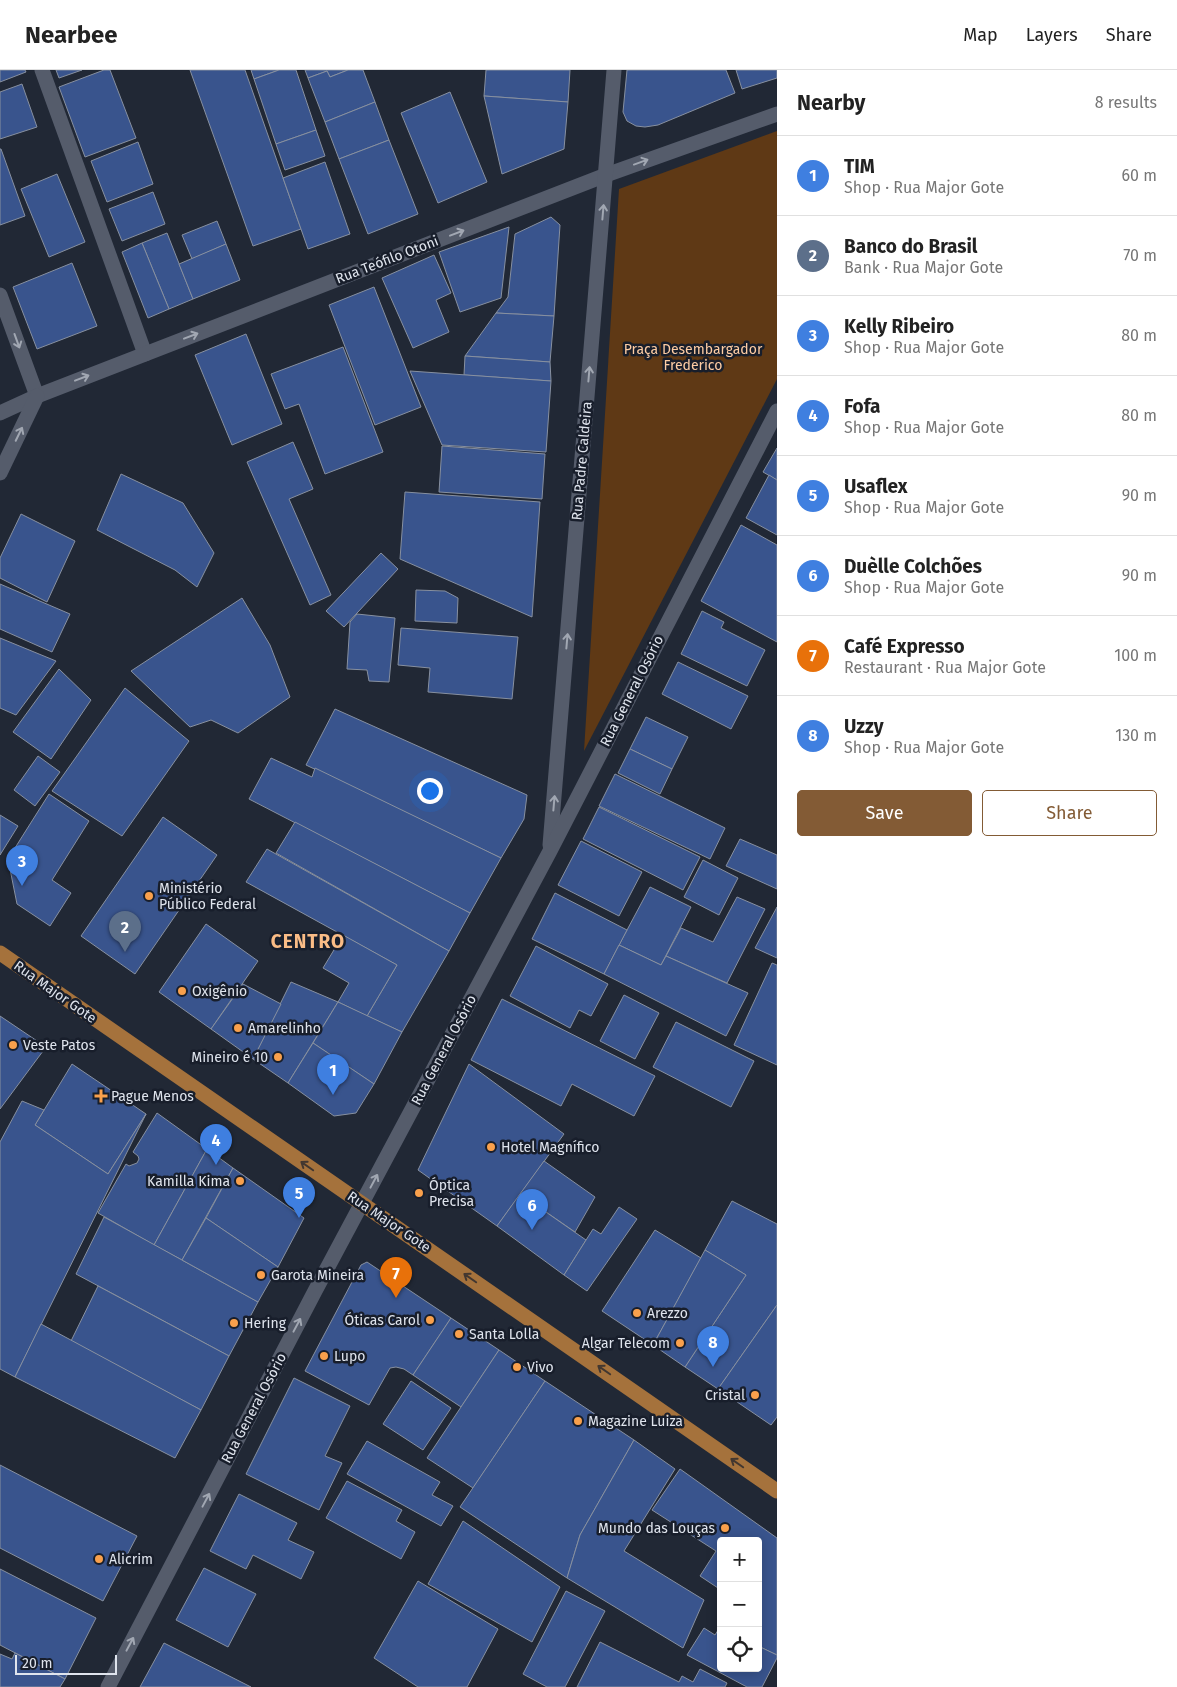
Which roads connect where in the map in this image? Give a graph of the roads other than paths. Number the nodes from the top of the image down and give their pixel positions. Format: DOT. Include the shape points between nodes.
graph roads {
  1 [pos="42,70"];
  2 [pos="614,70"];
  3 [pos="777,114"];
  4 [pos="606,175"];
  5 [pos="0,295"];
  6 [pos="146,354"];
  7 [pos="37,396"];
  8 [pos="777,411"];
  9 [pos="0,413"];
  10 [pos="0,473"];
  11 [pos="550,851"];
  12 [pos="0,953"];
  13 [pos="362,1204"];
  14 [pos="777,1491"];
  15 [pos="108,1687"];
  1 -- 6 [label="street"];
  2 -- 4 [label="street, Rua Padre Caldeira"];
  4 -- 3 [label="street, Rua Teófilo Otoni, one-way"];
  6 -- 4 [label="street, Rua Teófilo Otoni, one-way"];
  11 -- 4 [label="street, Rua Padre Caldeira, one-way"];
  5 -- 7 [label="street, one-way"];
  7 -- 6 [label="street, Rua Teófilo Otoni, one-way"];
  7 -- 9 [label="street, Rua Teófilo Otoni"];
  10 -- 7 [label="street, one-way"];
  8 -- 11 [label="street, Rua General Osório"];
  13 -- 11 [label="street, Rua General Osório, one-way"];
  13 -- 12 [label="main road, Rua Major Gote, one-way"];
  14 -- 13 [label="main road, Rua Major Gote, one-way"];
  15 -- 13 [label="street, Rua General Osório, one-way"];
}
